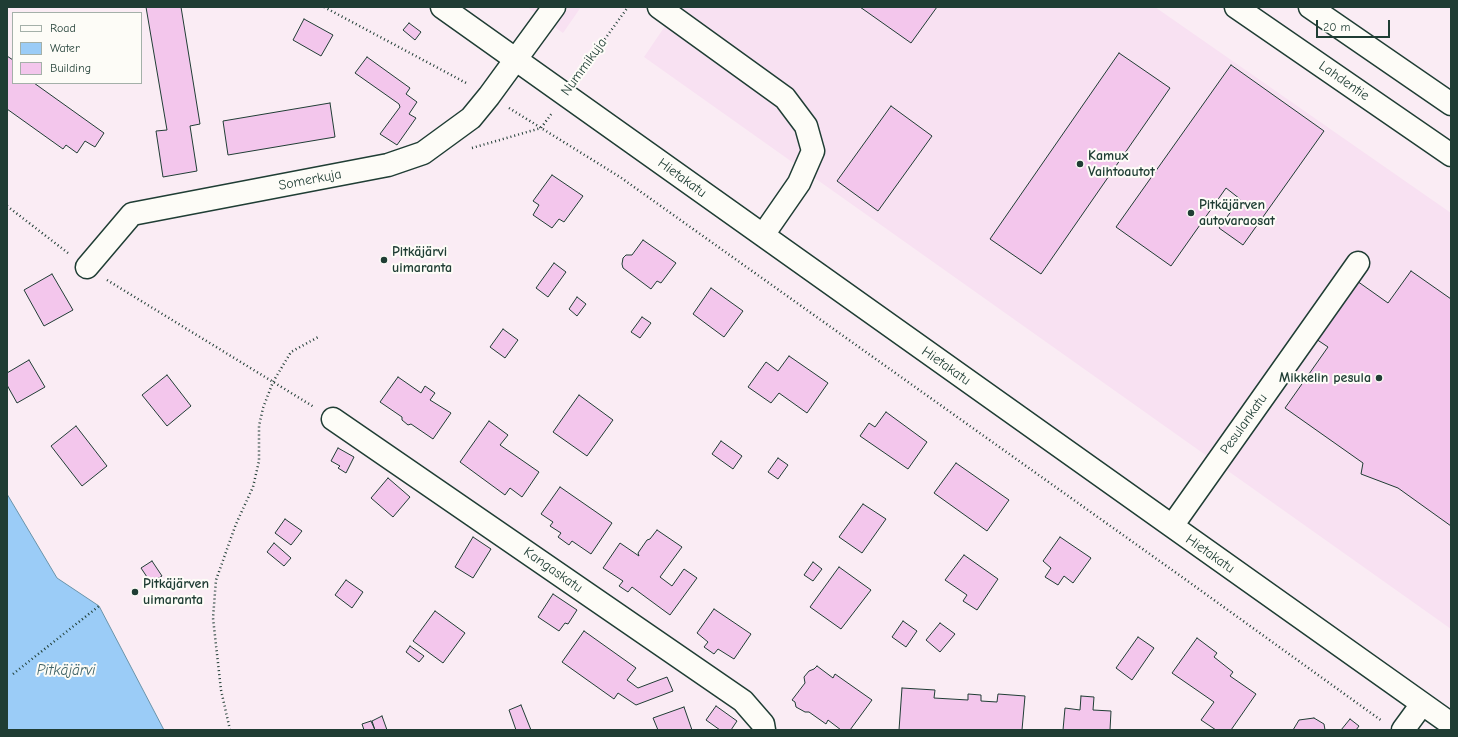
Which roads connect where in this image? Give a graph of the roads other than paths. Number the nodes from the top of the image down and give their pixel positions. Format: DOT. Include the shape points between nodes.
graph roads {
  1 [pos="442,7"];
  2 [pos="554,7"];
  3 [pos="659,7"];
  4 [pos="1236,7"];
  5 [pos="1310,7"];
  6 [pos="516,59"];
  7 [pos="1451,104"];
  8 [pos="1451,155"];
  9 [pos="763,235"];
  10 [pos="1358,263"];
  11 [pos="87,267"];
  12 [pos="333,419"];
  13 [pos="1172,526"];
  14 [pos="1422,704"];
  15 [pos="1451,724"];
  16 [pos="1395,728"];
  17 [pos="764,730"];
  1 -- 6 [label="main road, Hietakatu"];
  2 -- 6 [label="main road"];
  3 -- 9 [label="main road" via="785,98 806,126 813,151 799,183"];
  4 -- 8 [label="main road, Lahdentie"];
  5 -- 7 [label="main road"];
  6 -- 9 [label="main road, Hietakatu"];
  6 -- 11 [label="main road, Somerkuja" via="471,118 422,153 388,166 132,214"];
  9 -- 13 [label="main road, Hietakatu"];
  10 -- 13 [label="main road, Pesulankatu"];
  12 -- 17 [label="main road, Kangaskatu" via="743,701 763,724"];
  13 -- 14 [label="main road, Hietakatu"];
  14 -- 15 [label="main road, Hietakatu"];
  14 -- 16 [label="main road"];
}
